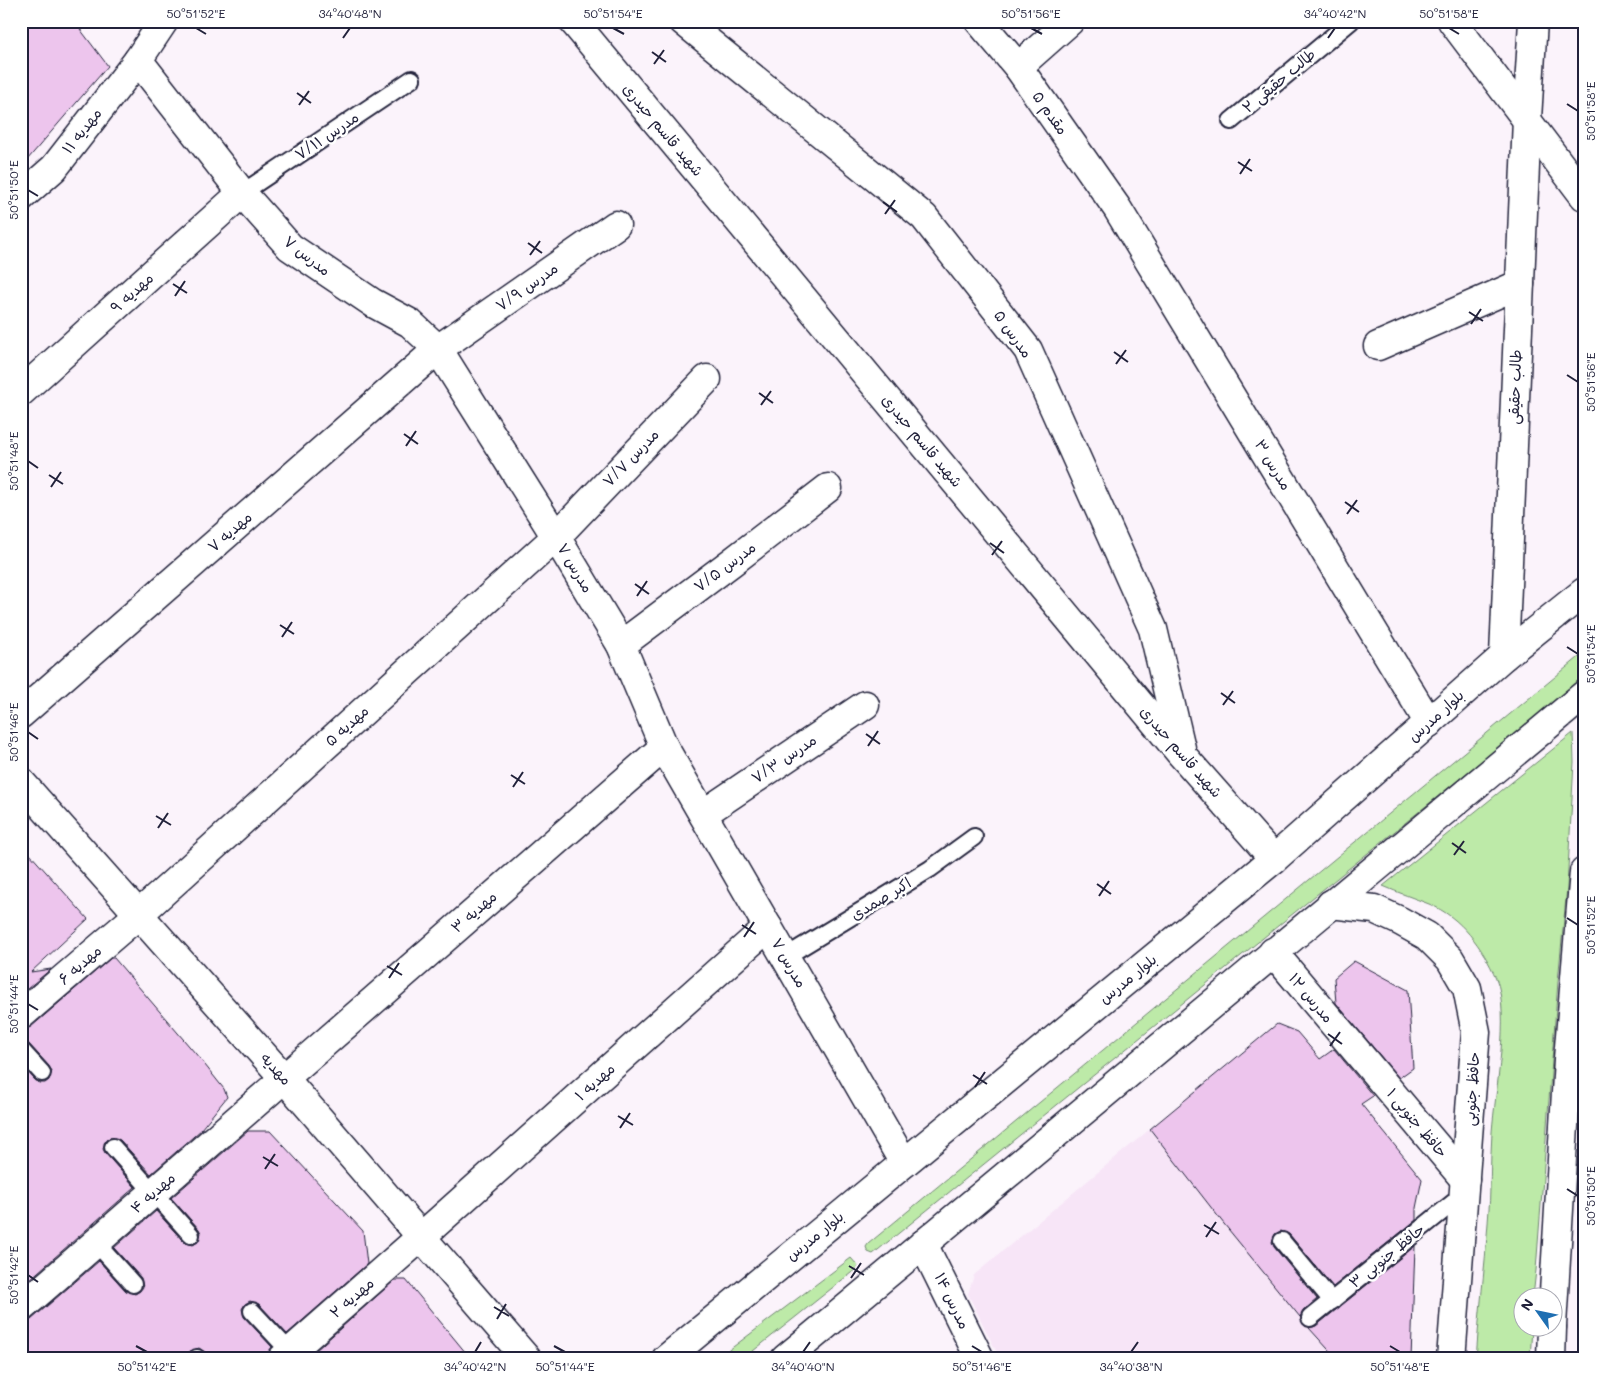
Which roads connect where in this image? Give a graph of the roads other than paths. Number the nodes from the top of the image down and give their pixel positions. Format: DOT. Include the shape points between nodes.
graph roads {
  1 [pos="164,21"];
  2 [pos="573,21"];
  3 [pos="683,21"];
  4 [pos="979,21"];
  5 [pos="1070,21"];
  6 [pos="1351,21"];
  7 [pos="1452,21"];
  8 [pos="1533,21"];
  9 [pos="138,60"];
  10 [pos="1018,67"];
  11 [pos="412,79"];
  12 [pos="1526,119"];
  13 [pos="1231,121"];
  14 [pos="242,194"];
  15 [pos="1584,196"];
  16 [pos="21,197"];
  17 [pos="1117,208"];
  18 [pos="616,225"];
  19 [pos="1520,284"];
  20 [pos="1378,346"];
  21 [pos="438,349"];
  22 [pos="707,379"];
  23 [pos="21,392"];
  24 [pos="828,488"];
  25 [pos="556,537"];
  26 [pos="1584,592"];
  27 [pos="620,645"];
  28 [pos="1504,656"];
  29 [pos="1584,694"];
  30 [pos="865,705"];
  31 [pos="21,714"];
  32 [pos="1429,723"];
  33 [pos="664,747"];
  34 [pos="1182,755"];
  35 [pos="21,782"];
  36 [pos="703,814"];
  37 [pos="974,837"];
  38 [pos="1274,859"];
  39 [pos="1584,872"];
  40 [pos="1331,904"];
  41 [pos="138,915"];
  42 [pos="768,927"];
  43 [pos="1273,952"];
  44 [pos="785,956"];
  45 [pos="1579,983"];
  46 [pos="24,1008"];
  47 [pos="21,1050"];
  48 [pos="1369,1066"];
  49 [pos="42,1074"];
  50 [pos="284,1078"];
  51 [pos="113,1147"];
  52 [pos="904,1163"];
  53 [pos="1464,1187"];
  54 [pos="154,1192"];
  55 [pos="191,1235"];
  56 [pos="421,1237"];
  57 [pos="1282,1241"];
  58 [pos="96,1243"];
  59 [pos="923,1244"];
  60 [pos="133,1284"];
  61 [pos="1554,1288"];
  62 [pos="1332,1301"];
  63 [pos="21,1308"];
  64 [pos="252,1310"];
  65 [pos="1310,1318"];
  66 [pos="1552,1338"];
  67 [pos="518,1350"];
  68 [pos="290,1356"];
  69 [pos="539,1359"];
  70 [pos="666,1359"];
  71 [pos="786,1359"];
  72 [pos="980,1359"];
  73 [pos="1451,1359"];
  74 [pos="1551,1359"];
  1 -- 9 [label="street, مهدیه ۱۱"];
  2 -- 34 [label="street, شهید قاسم حیدری"];
  3 -- 34 [label="street, مدرس ۵" via="924,218 1028,350 1153,629"];
  4 -- 10 [label="street, مقدم ۵"];
  5 -- 10 [label="street"];
  6 -- 13 [label="lane, طالب حقیقی ۲"];
  7 -- 12 [label="street"];
  8 -- 12 [label="street, طالب حقیقی"];
  9 -- 14 [label="street, مدرس ۷"];
  9 -- 16 [label="street, مهدیه ۱۱" via="54,168"];
  10 -- 17 [label="street, مقدم ۵"];
  11 -- 14 [label="lane, مدرس ۷/۱۱"];
  12 -- 15 [label="street"];
  12 -- 19 [label="street, طالب حقیقی"];
  14 -- 21 [label="street, مدرس ۷" via="290,247 373,303 410,323"];
  14 -- 23 [label="street, مهدیه ۹"];
  17 -- 32 [label="street, مدرس ۳"];
  18 -- 21 [label="street, مدرس ۷/۹"];
  19 -- 20 [label="street"];
  19 -- 28 [label="street, طالب حقیقی"];
  21 -- 25 [label="street, مدرس ۷"];
  21 -- 31 [label="street, مهدیه ۷"];
  22 -- 25 [label="street, مدرس ۷/۷"];
  24 -- 27 [label="street, مدرس ۷/۵"];
  25 -- 27 [label="street, مدرس ۷"];
  25 -- 41 [label="street, مهدیه ۵"];
  26 -- 28 [label="street, بلوار مدرس"];
  27 -- 33 [label="street, مدرس ۷"];
  28 -- 32 [label="street, بلوار مدرس"];
  29 -- 40 [label="street"];
  30 -- 36 [label="street, مدرس ۷/۳"];
  32 -- 38 [label="street, بلوار مدرس"];
  33 -- 36 [label="street, مدرس ۷"];
  33 -- 50 [label="street, مهدیه ۳"];
  34 -- 38 [label="street, شهید قاسم حیدری"];
  35 -- 41 [label="street, مهدیه"];
  36 -- 42 [label="street, مدرس ۷"];
  37 -- 44 [label="lane, اکبر صمدی" via="930,869"];
  38 -- 52 [label="street, بلوار مدرس"];
  39 -- 45 [label="street"];
  40 -- 43 [label="street"];
  40 -- 53 [label="street, حافظ جنوبی" via="1374,909 1425,935 1450,959 1467,988 1476,1032"];
  41 -- 46 [label="street, مهدیه ۶"];
  41 -- 50 [label="street, مهدیه"];
  42 -- 44 [label="street, مدرس ۷"];
  42 -- 56 [label="street, مهدیه ۱"];
  43 -- 48 [label="street, مدرس ۱۲"];
  43 -- 59 [label="street"];
  44 -- 52 [label="street, مدرس ۷"];
  45 -- 61 [label="street" via="1568,1060"];
  47 -- 49 [label="lane"];
  48 -- 53 [label="street, حافظ جنوبی ۱"];
  50 -- 54 [label="street, مهدیه ۴"];
  50 -- 56 [label="street, مهدیه"];
  51 -- 54 [label="lane"];
  52 -- 70 [label="street, بلوار مدرس"];
  53 -- 62 [label="lane, حافظ جنوبی ۳"];
  53 -- 73 [label="street, حافظ جنوبی"];
  54 -- 55 [label="lane"];
  54 -- 58 [label="street, مهدیه ۴"];
  56 -- 67 [label="street, مهدیه"];
  56 -- 68 [label="street, مهدیه ۲"];
  57 -- 62 [label="lane"];
  58 -- 60 [label="lane"];
  58 -- 63 [label="street, مهدیه ۴"];
  59 -- 71 [label="street"];
  59 -- 72 [label="street, مدرس ۱۴"];
  62 -- 65 [label="lane, حافظ جنوبی ۳"];
  64 -- 68 [label="lane"];
  66 -- 74 [label="street"];
  67 -- 69 [label="street, مهدیه"];
}
